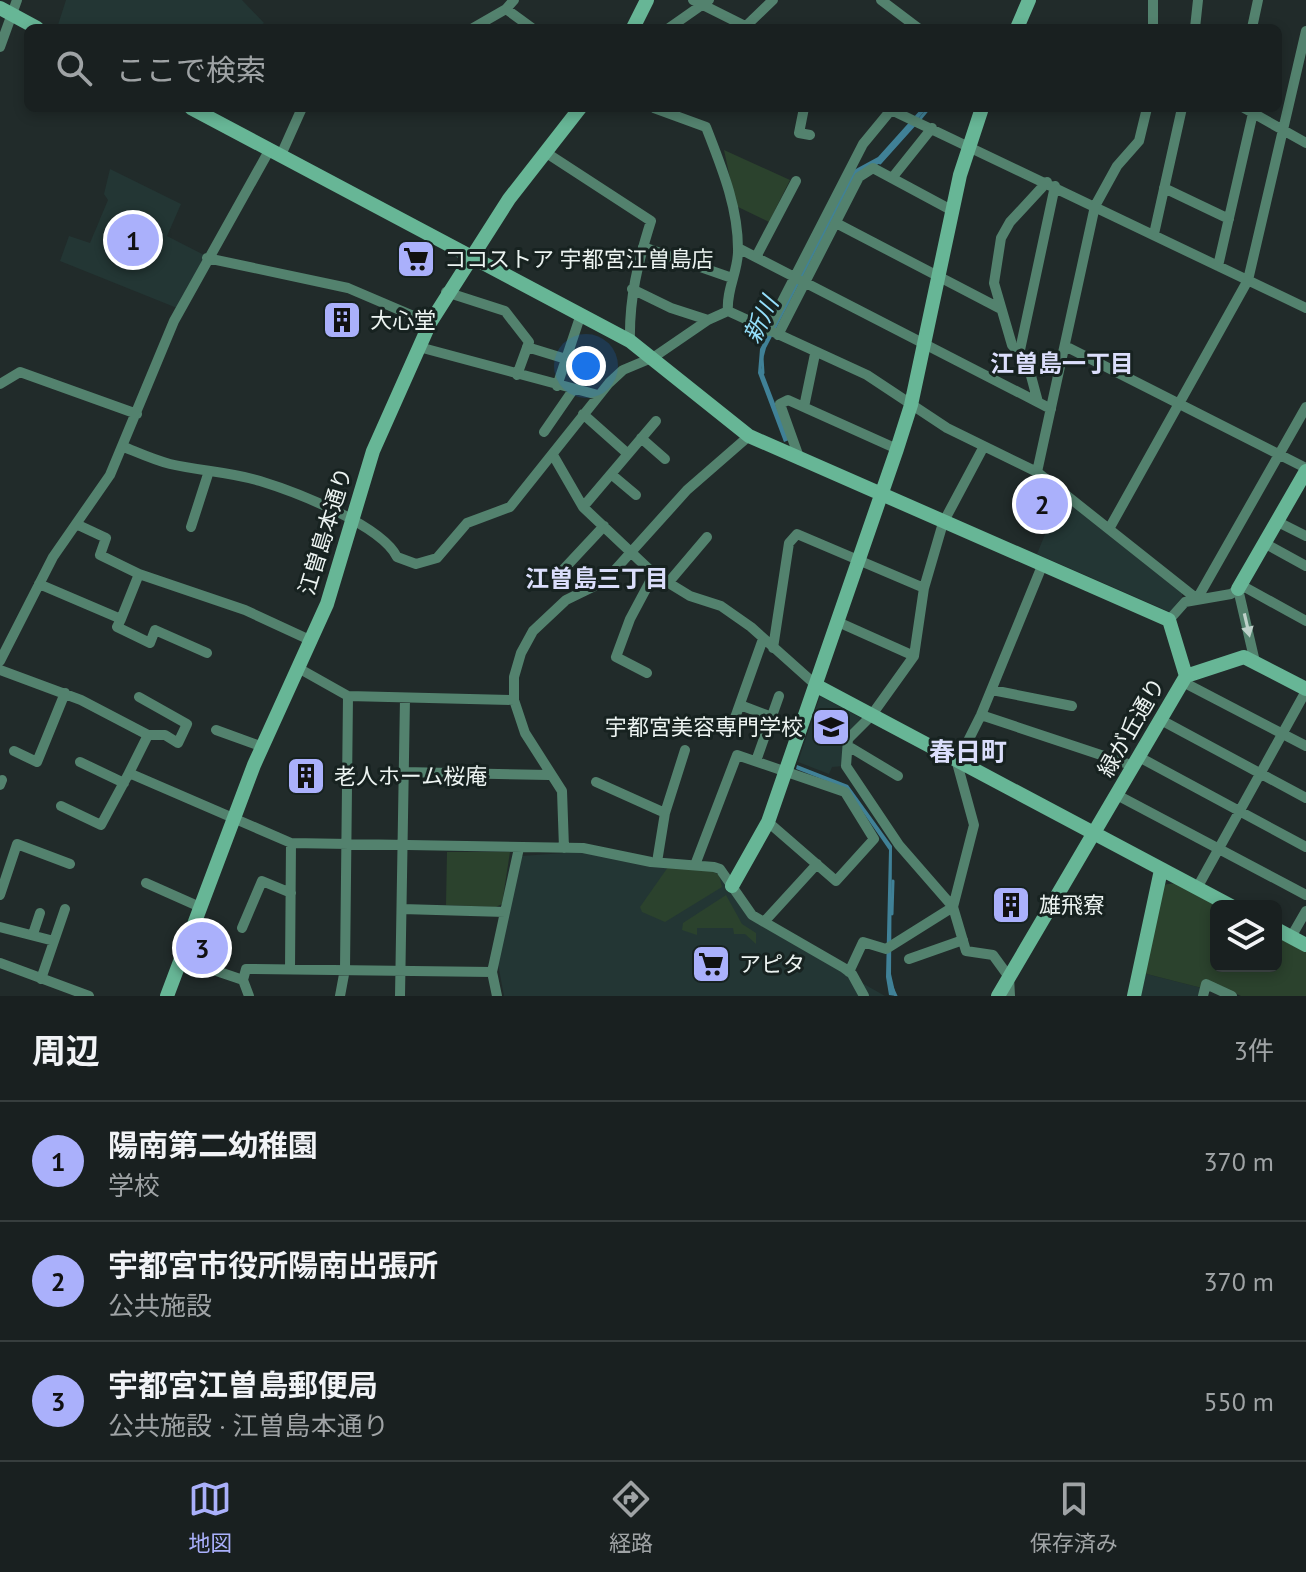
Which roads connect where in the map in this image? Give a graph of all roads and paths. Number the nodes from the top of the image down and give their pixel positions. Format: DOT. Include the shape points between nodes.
graph roads {
  1 [pos="17,0"];
  2 [pos="647,0"];
  3 [pos="773,0"];
  4 [pos="881,0"];
  5 [pos="1029,0"];
  6 [pos="1153,0"];
  7 [pos="1198,0"];
  8 [pos="1258,0"];
  9 [pos="702,2"];
  10 [pos="510,4"];
  11 [pos="6,11"];
  12 [pos="30,24"];
  13 [pos="479,24"];
  14 [pos="528,24"];
  15 [pos="635,24"];
  16 [pos="674,24"];
  17 [pos="744,24"];
  18 [pos="750,24"];
  19 [pos="913,24"];
  20 [pos="1019,24"];
  21 [pos="1153,24"];
  22 [pos="1195,24"];
  23 [pos="1253,24"];
  24 [pos="1306,31"];
  25 [pos="0,47"];
  26 [pos="199,112"];
  27 [pos="300,112"];
  28 [pos="577,112"];
  29 [pos="665,112"];
  30 [pos="803,112"];
  31 [pos="887,112"];
  32 [pos="896,112"];
  33 [pos="917,112"];
  34 [pos="980,112"];
  35 [pos="1143,112"];
  36 [pos="1181,112"];
  37 [pos="1248,112"];
  38 [pos="1250,112"];
  39 [pos="911,119"];
  40 [pos="932,128"];
  41 [pos="1282,131"];
  42 [pos="810,135"];
  43 [pos="1306,143"];
  44 [pos="968,144"];
  45 [pos="276,152"];
  46 [pos="545,152"];
  47 [pos="892,178"];
  48 [pos="796,181"];
  49 [pos="1051,184"];
  50 [pos="1164,188"];
  51 [pos="1095,206"];
  52 [pos="953,211"];
  53 [pos="1229,219"];
  54 [pos="836,223"];
  55 [pos="1154,234"];
  56 [pos="643,247"];
  57 [pos="738,248"];
  58 [pos="471,255"];
  59 [pos="756,257"];
  60 [pos="207,258"];
  61 [pos="1218,266"];
  62 [pos="732,278"];
  63 [pos="939,278"];
  64 [pos="798,279"];
  65 [pos="1248,280"];
  66 [pos="632,289"];
  67 [pos="446,292"];
  68 [pos="1306,308"];
  69 [pos="1001,309"];
  70 [pos="728,311"];
  71 [pos="581,314"];
  72 [pos="708,320"];
  73 [pos="430,323"];
  74 [pos="772,333"];
  75 [pos="630,341"];
  76 [pos="924,344"];
  77 [pos="1065,346"];
  78 [pos="419,347"];
  79 [pos="527,347"];
  80 [pos="1020,350"];
  81 [pos="815,354"];
  82 [pos="654,357"];
  83 [pos="566,359"];
  84 [pos="517,375"];
  85 [pos="0,384"];
  86 [pos="557,386"];
  87 [pos="573,390"];
  88 [pos="598,395"];
  89 [pos="1038,402"];
  90 [pos="1180,404"];
  91 [pos="911,405"];
  92 [pos="804,407"];
  93 [pos="1306,407"];
  94 [pos="1051,409"];
  95 [pos="137,414"];
  96 [pos="583,414"];
  97 [pos="656,421"];
  98 [pos="544,432"];
  99 [pos="749,436"];
  100 [pos="641,438"];
  101 [pos="124,447"];
  102 [pos="983,448"];
  103 [pos="897,449"];
  104 [pos="628,454"];
  105 [pos="1279,454"];
  106 [pos="553,455"];
  107 [pos="665,459"];
  108 [pos="800,460"];
  109 [pos="1306,469"];
  110 [pos="209,471"];
  111 [pos="1037,472"];
  112 [pos="611,474"];
  113 [pos="636,495"];
  114 [pos="882,495"];
  115 [pos="583,507"];
  116 [pos="352,521"];
  117 [pos="1276,521"];
  118 [pos="943,523"];
  119 [pos="76,524"];
  120 [pos="604,526"];
  121 [pos="191,527"];
  122 [pos="1109,529"];
  123 [pos="1306,536"];
  124 [pos="707,537"];
  125 [pos="1264,543"];
  126 [pos="631,551"];
  127 [pos="858,562"];
  128 [pos="1042,566"];
  129 [pos="1306,566"];
  130 [pos="561,572"];
  131 [pos="139,574"];
  132 [pos="654,574"];
  133 [pos="668,583"];
  134 [pos="39,584"];
  135 [pos="1239,587"];
  136 [pos="924,588"];
  137 [pos="1197,599"];
  138 [pos="121,619"];
  139 [pos="1169,620"];
  140 [pos="1306,621"];
  141 [pos="838,622"];
  142 [pos="763,639"];
  143 [pos="312,641"];
  144 [pos="773,648"];
  145 [pos="207,653"];
  146 [pos="914,656"];
  147 [pos="0,661"];
  148 [pos="1255,662"];
  149 [pos="300,669"];
  150 [pos="0,670"];
  151 [pos="647,673"];
  152 [pos="1185,679"];
  153 [pos="817,686"];
  154 [pos="992,690"];
  155 [pos="1306,690"];
  156 [pos="65,693"];
  157 [pos="348,696"];
  158 [pos="779,696"];
  159 [pos="139,697"];
  160 [pos="405,698"];
  161 [pos="514,700"];
  162 [pos="740,705"];
  163 [pos="1072,706"];
  164 [pos="981,715"];
  165 [pos="871,716"];
  166 [pos="772,717"];
  167 [pos="1161,720"];
  168 [pos="731,729"];
  169 [pos="216,730"];
  170 [pos="1282,733"];
  171 [pos="148,735"];
  172 [pos="848,746"];
  173 [pos="1306,746"];
  174 [pos="263,747"];
  175 [pos="685,750"];
  176 [pos="14,751"];
  177 [pos="756,761"];
  178 [pos="1136,761"];
  179 [pos="80,762"];
  180 [pos="957,763"];
  181 [pos="786,770"];
  182 [pos="404,772"];
  183 [pos="1260,774"];
  184 [pos="549,775"];
  185 [pos="898,776"];
  186 [pos="126,778"];
  187 [pos="596,782"];
  188 [pos="1117,795"];
  189 [pos="1306,798"];
  190 [pos="61,806"];
  191 [pos="1239,811"];
  192 [pos="665,813"];
  193 [pos="233,820"];
  194 [pos="768,822"];
  195 [pos="1094,834"];
  196 [pos="291,843"];
  197 [pos="347,845"];
  198 [pos="403,846"];
  199 [pos="1306,847"];
  200 [pos="519,848"];
  201 [pos="564,848"];
  202 [pos="1218,849"];
  203 [pos="657,862"];
  204 [pos="70,864"];
  205 [pos="817,864"];
  206 [pos="695,865"];
  207 [pos="1161,870"];
  208 [pos="146,883"];
  209 [pos="732,886"];
  210 [pos="1,888"];
  211 [pos="1197,888"];
  212 [pos="291,893"];
  213 [pos="1306,895"];
  214 [pos="1220,900"];
  215 [pos="200,907"];
  216 [pos="953,907"];
  217 [pos="65,909"];
  218 [pos="402,909"];
  219 [pos="1306,911"];
  220 [pos="505,912"];
  221 [pos="40,913"];
  222 [pos="764,922"];
  223 [pos="0,927"];
  224 [pos="242,928"];
  225 [pos="1282,932"];
  226 [pos="33,934"];
  227 [pos="1291,937"];
  228 [pos="963,940"];
  229 [pos="54,941"];
  230 [pos="1306,945"];
  231 [pos="181,959"];
  232 [pos="909,959"];
  233 [pos="0,963"];
  234 [pos="290,969"];
  235 [pos="345,969"];
  236 [pos="400,970"];
  237 [pos="492,972"];
  238 [pos="849,972"];
  239 [pos="1009,977"];
  240 [pos="41,979"];
  241 [pos="243,980"];
  242 [pos="58,992"];
  243 [pos="89,996"];
  244 [pos="167,996"];
  245 [pos="249,996"];
  246 [pos="340,996"];
  247 [pos="400,996"];
  248 [pos="497,996"];
  249 [pos="864,996"];
  250 [pos="998,996"];
  251 [pos="1010,996"];
  252 [pos="1134,996"];
  253 [pos="1203,996"];
  254 [pos="1232,996"];
  1 -- 11 [label="street"];
  2 -- 15 [label="street"];
  3 -- 18 [label="street"];
  4 -- 19 [label="street"];
  5 -- 20 [label="street"];
  6 -- 21 [label="street"];
  7 -- 22 [label="street"];
  8 -- 23 [label="street"];
  9 -- 16 [label="street"];
  9 -- 17 [label="street"];
  10 -- 13 [label="street"];
  10 -- 14 [label="street"];
  11 -- 12 [label="street"];
  11 -- 25 [label="street"];
  24 -- 41 [label="street"];
  26 -- 45 [label="street"];
  27 -- 45 [label="street"];
  28 -- 46 [label="street, 江曽島本通り"];
  29 -- 57 [label="street" via="706,127 728,185"];
  30 -- 42 [label="street" via="799,133"];
  31 -- 64 [label="street" via="863,144"];
  32 -- 39 [label="street"];
  33 -- 39 [label="street"];
  34 -- 44 [label="street"];
  35 -- 51 [label="street" via="1139,141 1117,166"];
  36 -- 50 [label="street"];
  37 -- 53 [label="street"];
  38 -- 41 [label="street"];
  39 -- 40 [label="street"];
  40 -- 44 [label="street"];
  40 -- 47 [label="street"];
  41 -- 43 [label="street"];
  41 -- 65 [label="street"];
  44 -- 49 [label="street"];
  44 -- 52 [label="street"];
  45 -- 58 [label="street"];
  45 -- 60 [label="street"];
  46 -- 56 [label="street" via="651,221"];
  46 -- 58 [label="street, 江曽島本通り"];
  47 -- 52 [label="street"];
  47 -- 54 [label="street" via="873,168 859,177"];
  48 -- 59 [label="street"];
  49 -- 51 [label="street"];
  49 -- 69 [label="street" via="1010,222 1001,238 994,283"];
  49 -- 80 [label="street"];
  50 -- 53 [label="street"];
  50 -- 55 [label="street"];
  51 -- 55 [label="street"];
  51 -- 77 [label="street"];
  52 -- 63 [label="street"];
  53 -- 61 [label="street"];
  54 -- 63 [label="street"];
  54 -- 64 [label="street"];
  55 -- 61 [label="street"];
  56 -- 62 [label="street"];
  56 -- 66 [label="street"];
  57 -- 59 [label="street"];
  57 -- 62 [label="street"];
  58 -- 67 [label="street, 江曽島本通り"];
  58 -- 71 [label="street"];
  59 -- 64 [label="street"];
  60 -- 73 [label="street" via="348,288"];
  60 -- 95 [label="street" via="174,321"];
  61 -- 65 [label="street"];
  62 -- 70 [label="street"];
  63 -- 69 [label="street"];
  63 -- 76 [label="street"];
  64 -- 74 [label="street"];
  64 -- 76 [label="street"];
  65 -- 68 [label="street"];
  65 -- 90 [label="street"];
  66 -- 72 [label="street"];
  66 -- 75 [label="street"];
  67 -- 73 [label="street, 江曽島本通り"];
  67 -- 79 [label="street" via="505,311 529,342"];
  69 -- 80 [label="street" via="1012,345"];
  70 -- 72 [label="street"];
  70 -- 74 [label="street"];
  71 -- 75 [label="street"];
  71 -- 83 [label="street"];
  72 -- 82 [label="street"];
  73 -- 78 [label="street, 江曽島本通り"];
  74 -- 81 [label="street"];
  75 -- 82 [label="street"];
  76 -- 89 [label="street"];
  76 -- 91 [label="street"];
  77 -- 90 [label="street"];
  77 -- 94 [label="street"];
  78 -- 84 [label="street"];
  78 -- 116 [label="street, 江曽島本通り" via="373,451"];
  79 -- 83 [label="street"];
  79 -- 84 [label="street"];
  80 -- 89 [label="street"];
  81 -- 91 [label="street" via="882,383"];
  81 -- 92 [label="street"];
  82 -- 88 [label="street" via="623,370"];
  82 -- 99 [label="street"];
  83 -- 86 [label="street"];
  84 -- 86 [label="street"];
  85 -- 95 [label="street" via="20,372"];
  86 -- 87 [label="street"];
  87 -- 88 [label="street"];
  87 -- 98 [label="street"];
  88 -- 96 [label="street"];
  89 -- 94 [label="street"];
  90 -- 105 [label="street"];
  90 -- 122 [label="street"];
  91 -- 102 [label="street"];
  91 -- 103 [label="street"];
  92 -- 103 [label="street"];
  92 -- 108 [label="street" via="788,400 780,404"];
  93 -- 105 [label="street"];
  94 -- 111 [label="street"];
  95 -- 101 [label="street"];
  96 -- 104 [label="street"];
  96 -- 106 [label="street"];
  97 -- 100 [label="street"];
  99 -- 108 [label="street"];
  99 -- 126 [label="street" via="698,479"];
  100 -- 104 [label="street"];
  100 -- 107 [label="street"];
  101 -- 110 [label="street"];
  101 -- 119 [label="street"];
  102 -- 111 [label="street"];
  102 -- 118 [label="street"];
  103 -- 114 [label="street"];
  104 -- 112 [label="street"];
  105 -- 109 [label="street"];
  105 -- 137 [label="street"];
  106 -- 115 [label="street"];
  106 -- 116 [label="street" via="510,507 467,523 437,558 427,562 397,557 391,545"];
  108 -- 114 [label="street"];
  109 -- 117 [label="street"];
  110 -- 116 [label="street" via="259,481"];
  110 -- 121 [label="street"];
  111 -- 122 [label="street"];
  112 -- 113 [label="street"];
  112 -- 115 [label="street"];
  114 -- 118 [label="street"];
  114 -- 127 [label="street"];
  115 -- 120 [label="street"];
  116 -- 143 [label="street, 江曽島本通り"];
  117 -- 123 [label="street"];
  117 -- 125 [label="street"];
  118 -- 128 [label="street"];
  118 -- 136 [label="street"];
  119 -- 131 [label="street" via="106,538 100,555"];
  119 -- 134 [label="street"];
  120 -- 126 [label="street"];
  120 -- 130 [label="street"];
  122 -- 137 [label="street"];
  124 -- 133 [label="street"];
  125 -- 129 [label="street"];
  125 -- 135 [label="street"];
  126 -- 132 [label="street"];
  126 -- 161 [label="street" via="605,581 566,600 533,631 514,677"];
  127 -- 136 [label="street"];
  127 -- 141 [label="street"];
  127 -- 144 [label="street" via="797,534 789,543"];
  128 -- 139 [label="street"];
  128 -- 154 [label="street"];
  131 -- 138 [label="street"];
  131 -- 143 [label="street" via="245,610"];
  132 -- 133 [label="street"];
  132 -- 151 [label="street" via="616,657"];
  133 -- 142 [label="street" via="721,606"];
  134 -- 138 [label="street"];
  134 -- 147 [label="street"];
  135 -- 137 [label="street" via="1231,594"];
  135 -- 140 [label="street"];
  135 -- 148 [label="street, one-way"];
  136 -- 146 [label="street"];
  137 -- 139 [label="street" via="1181,605"];
  138 -- 145 [label="street" via="117,627 150,643 155,630"];
  139 -- 152 [label="street, 緑が丘通り"];
  141 -- 146 [label="street"];
  141 -- 153 [label="street"];
  142 -- 144 [label="street"];
  142 -- 162 [label="street"];
  143 -- 149 [label="street, 江曽島本通り"];
  144 -- 153 [label="street"];
  146 -- 165 [label="street"];
  148 -- 152 [label="street" via="1238,657"];
  148 -- 155 [label="street"];
  149 -- 157 [label="street"];
  149 -- 174 [label="street, 江曽島本通り"];
  150 -- 156 [label="street"];
  152 -- 167 [label="street, 緑が丘通り"];
  152 -- 170 [label="street"];
  153 -- 165 [label="street"];
  153 -- 181 [label="street"];
  154 -- 163 [label="street"];
  154 -- 164 [label="street"];
  155 -- 170 [label="street"];
  156 -- 171 [label="street"];
  156 -- 176 [label="street" via="37,762"];
  157 -- 160 [label="street"];
  157 -- 197 [label="street"];
  158 -- 166 [label="street"];
  159 -- 171 [label="street" via="187,724 178,743 165,735"];
  160 -- 161 [label="street"];
  160 -- 182 [label="street"];
  161 -- 184 [label="street"];
  162 -- 166 [label="street"];
  162 -- 168 [label="street"];
  164 -- 178 [label="street"];
  164 -- 180 [label="street"];
  165 -- 172 [label="street" via="848,739"];
  165 -- 180 [label="street"];
  166 -- 177 [label="street"];
  167 -- 178 [label="street, 緑が丘通り"];
  167 -- 183 [label="street"];
  169 -- 174 [label="street"];
  170 -- 173 [label="street"];
  170 -- 183 [label="street"];
  171 -- 186 [label="street"];
  172 -- 185 [label="street"];
  172 -- 216 [label="street" via="846,766 899,845"];
  174 -- 193 [label="street, 江曽島本通り"];
  175 -- 192 [label="street"];
  177 -- 181 [label="street"];
  177 -- 206 [label="street" via="737,755"];
  178 -- 188 [label="street, 緑が丘通り"];
  178 -- 191 [label="street"];
  179 -- 186 [label="street"];
  180 -- 195 [label="street"];
  180 -- 216 [label="street" via="974,825"];
  181 -- 194 [label="street"];
  181 -- 205 [label="street" via="845,792 874,839 836,881"];
  182 -- 184 [label="street"];
  182 -- 198 [label="street"];
  183 -- 189 [label="street"];
  183 -- 191 [label="street"];
  184 -- 201 [label="street" via="562,791"];
  186 -- 190 [label="street" via="101,825"];
  186 -- 193 [label="street"];
  187 -- 192 [label="street"];
  188 -- 195 [label="street, 緑が丘通り"];
  188 -- 202 [label="street"];
  191 -- 199 [label="street"];
  191 -- 202 [label="street"];
  192 -- 203 [label="street"];
  193 -- 196 [label="street"];
  193 -- 215 [label="street, 江曽島本通り"];
  194 -- 205 [label="street"];
  194 -- 209 [label="street"];
  195 -- 207 [label="street"];
  195 -- 239 [label="street, 緑が丘通り"];
  196 -- 197 [label="street"];
  196 -- 212 [label="street"];
  197 -- 198 [label="street"];
  197 -- 235 [label="street"];
  198 -- 200 [label="street"];
  198 -- 218 [label="street"];
  200 -- 201 [label="street"];
  200 -- 220 [label="street"];
  201 -- 203 [label="street"];
  202 -- 211 [label="street"];
  202 -- 213 [label="street"];
  203 -- 206 [label="street"];
  204 -- 210 [label="street" via="17,844"];
  205 -- 222 [label="street"];
  206 -- 209 [label="street" via="720,869"];
  207 -- 211 [label="street"];
  207 -- 252 [label="street"];
  208 -- 215 [label="street"];
  209 -- 222 [label="street" via="752,915"];
  211 -- 214 [label="street"];
  212 -- 224 [label="street" via="262,881"];
  212 -- 234 [label="street"];
  215 -- 231 [label="street, 江曽島本通り"];
  216 -- 228 [label="street"];
  216 -- 238 [label="street" via="886,949 863,942"];
  217 -- 229 [label="street"];
  218 -- 220 [label="street"];
  218 -- 236 [label="street"];
  219 -- 227 [label="street"];
  220 -- 237 [label="street"];
  221 -- 226 [label="street"];
  222 -- 238 [label="street"];
  223 -- 226 [label="street"];
  225 -- 227 [label="street"];
  226 -- 229 [label="street"];
  227 -- 230 [label="street"];
  228 -- 232 [label="street"];
  228 -- 239 [label="street" via="966,951 993,955"];
  229 -- 240 [label="street"];
  231 -- 241 [label="street"];
  231 -- 244 [label="street, 江曽島本通り"];
  233 -- 240 [label="street"];
  234 -- 235 [label="street"];
  234 -- 241 [label="street" via="246,969"];
  235 -- 236 [label="street"];
  235 -- 246 [label="street"];
  236 -- 237 [label="street"];
  236 -- 247 [label="street"];
  237 -- 248 [label="street"];
  238 -- 249 [label="street"];
  239 -- 250 [label="street, 緑が丘通り"];
  239 -- 251 [label="street"];
  240 -- 242 [label="street"];
  241 -- 245 [label="street"];
  242 -- 243 [label="street"];
  253 -- 254 [label="street" via="1206,984"];
}
